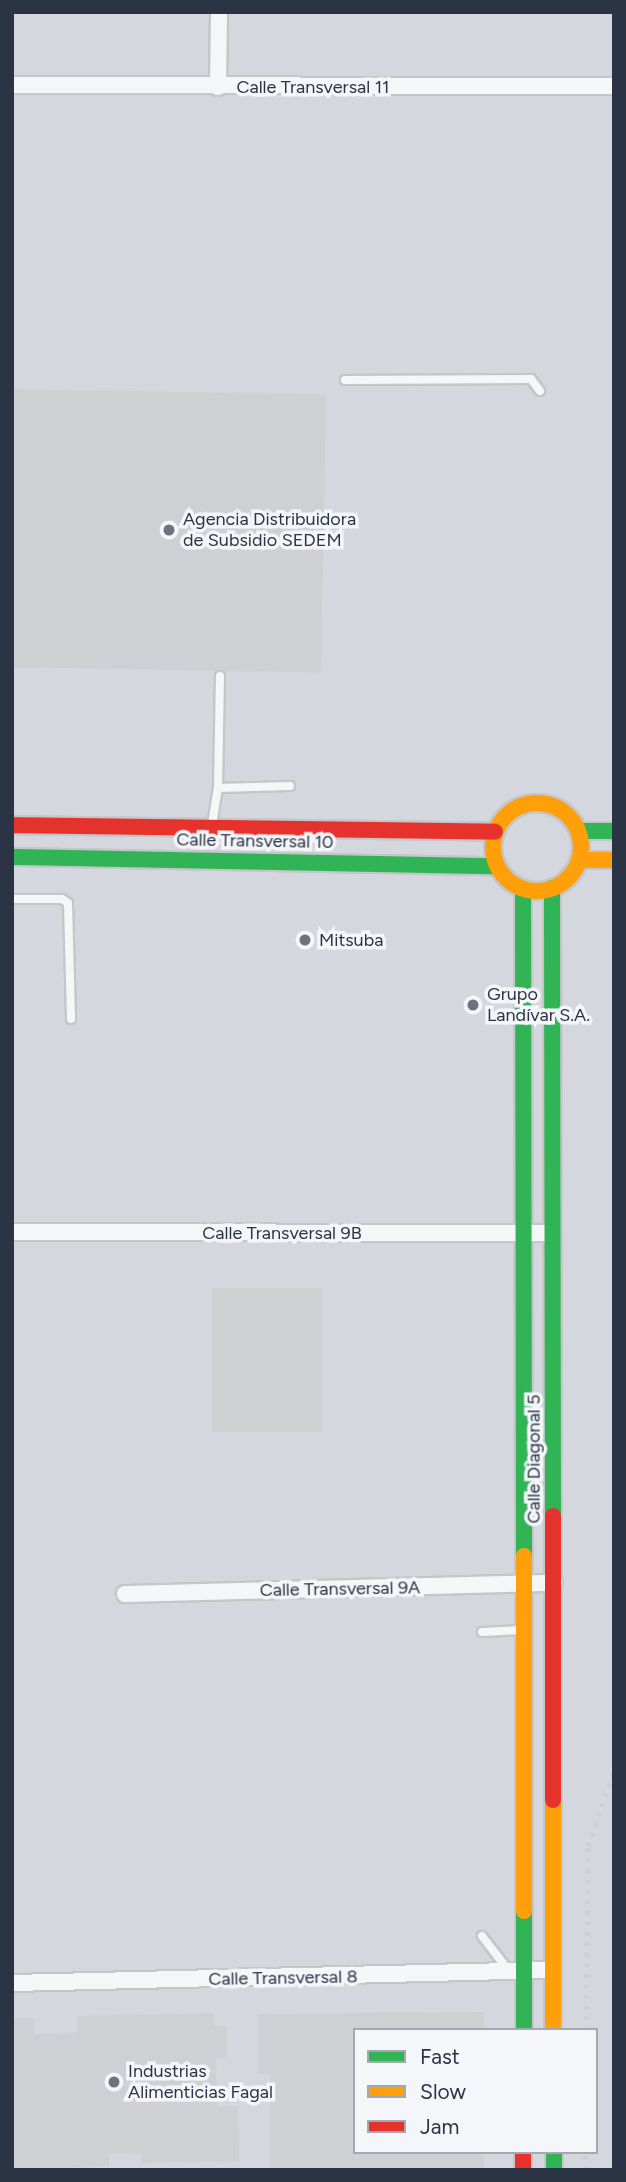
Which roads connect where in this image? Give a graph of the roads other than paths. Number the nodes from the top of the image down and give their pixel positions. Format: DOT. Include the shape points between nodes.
graph roads {
  1 [pos="219,12"];
  2 [pos="12,85"];
  3 [pos="614,86"];
  4 [pos="218,87"];
  5 [pos="345,380"];
  6 [pos="540,391"];
  7 [pos="220,676"];
  8 [pos="290,786"];
  9 [pos="218,788"];
  10 [pos="12,825"];
  11 [pos="211,828"];
  12 [pos="579,831"];
  13 [pos="614,831"];
  14 [pos="495,832"];
  15 [pos="12,857"];
  16 [pos="211,859"];
  17 [pos="582,860"];
  18 [pos="614,860"];
  19 [pos="497,866"];
  20 [pos="552,888"];
  21 [pos="523,890"];
  22 [pos="12,899"];
  23 [pos="71,1019"];
  24 [pos="12,1232"];
  25 [pos="552,1233"];
  26 [pos="523,1234"];
  27 [pos="554,1583"];
  28 [pos="525,1584"];
  29 [pos="125,1594"];
  30 [pos="525,1630"];
  31 [pos="482,1632"];
  32 [pos="482,1936"];
  33 [pos="552,1970"];
  34 [pos="517,1972"];
  35 [pos="12,1983"];
  36 [pos="524,2028"];
  37 [pos="553,2028"];
  1 -- 4 [label="street"];
  2 -- 4 [label="street, Calle Transversal 11"];
  3 -- 4 [label="street, Calle Transversal 11"];
  5 -- 6 [label="lane" via="531,379"];
  7 -- 9 [label="lane"];
  8 -- 9 [label="lane"];
  9 -- 11 [label="lane"];
  10 -- 11 [label="main road, Calle Transversal 10"];
  11 -- 14 [label="main road, Calle Transversal 10"];
  11 -- 16 [label="main road"];
  12 -- 13 [label="main road"];
  12 -- 14 [label="main road" via="559,808 529,804 503,819"];
  12 -- 17 [label="main road"];
  14 -- 19 [label="main road"];
  15 -- 16 [label="main road, Calle Transversal 10"];
  16 -- 19 [label="main road, Calle Transversal 10"];
  17 -- 18 [label="main road"];
  17 -- 20 [label="main road" via="570,876"];
  19 -- 21 [label="main road" via="509,882"];
  20 -- 21 [label="main road"];
  20 -- 25 [label="main road, Calle Diagonal 5"];
  21 -- 26 [label="main road, Calle Diagonal 5"];
  22 -- 23 [label="lane" via="62,899 68,903"];
  24 -- 26 [label="street, Calle Transversal 9B"];
  25 -- 26 [label="street, Calle Transversal 9B"];
  25 -- 27 [label="main road, Calle Diagonal 5"];
  26 -- 28 [label="main road, Calle Diagonal 5"];
  27 -- 28 [label="street, Calle Transversal 9A"];
  27 -- 33 [label="main road, Calle Diagonal 5"];
  28 -- 29 [label="street, Calle Transversal 9A"];
  28 -- 30 [label="main road, Calle Diagonal 5"];
  30 -- 31 [label="lane"];
  30 -- 34 [label="main road, Calle Diagonal 5"];
  32 -- 34 [label="lane"];
  33 -- 34 [label="street, Calle Transversal 8"];
  33 -- 37 [label="main road, Calle Diagonal 5"];
  34 -- 35 [label="street, Calle Transversal 8"];
  34 -- 36 [label="main road, Calle Diagonal 5"];
}
